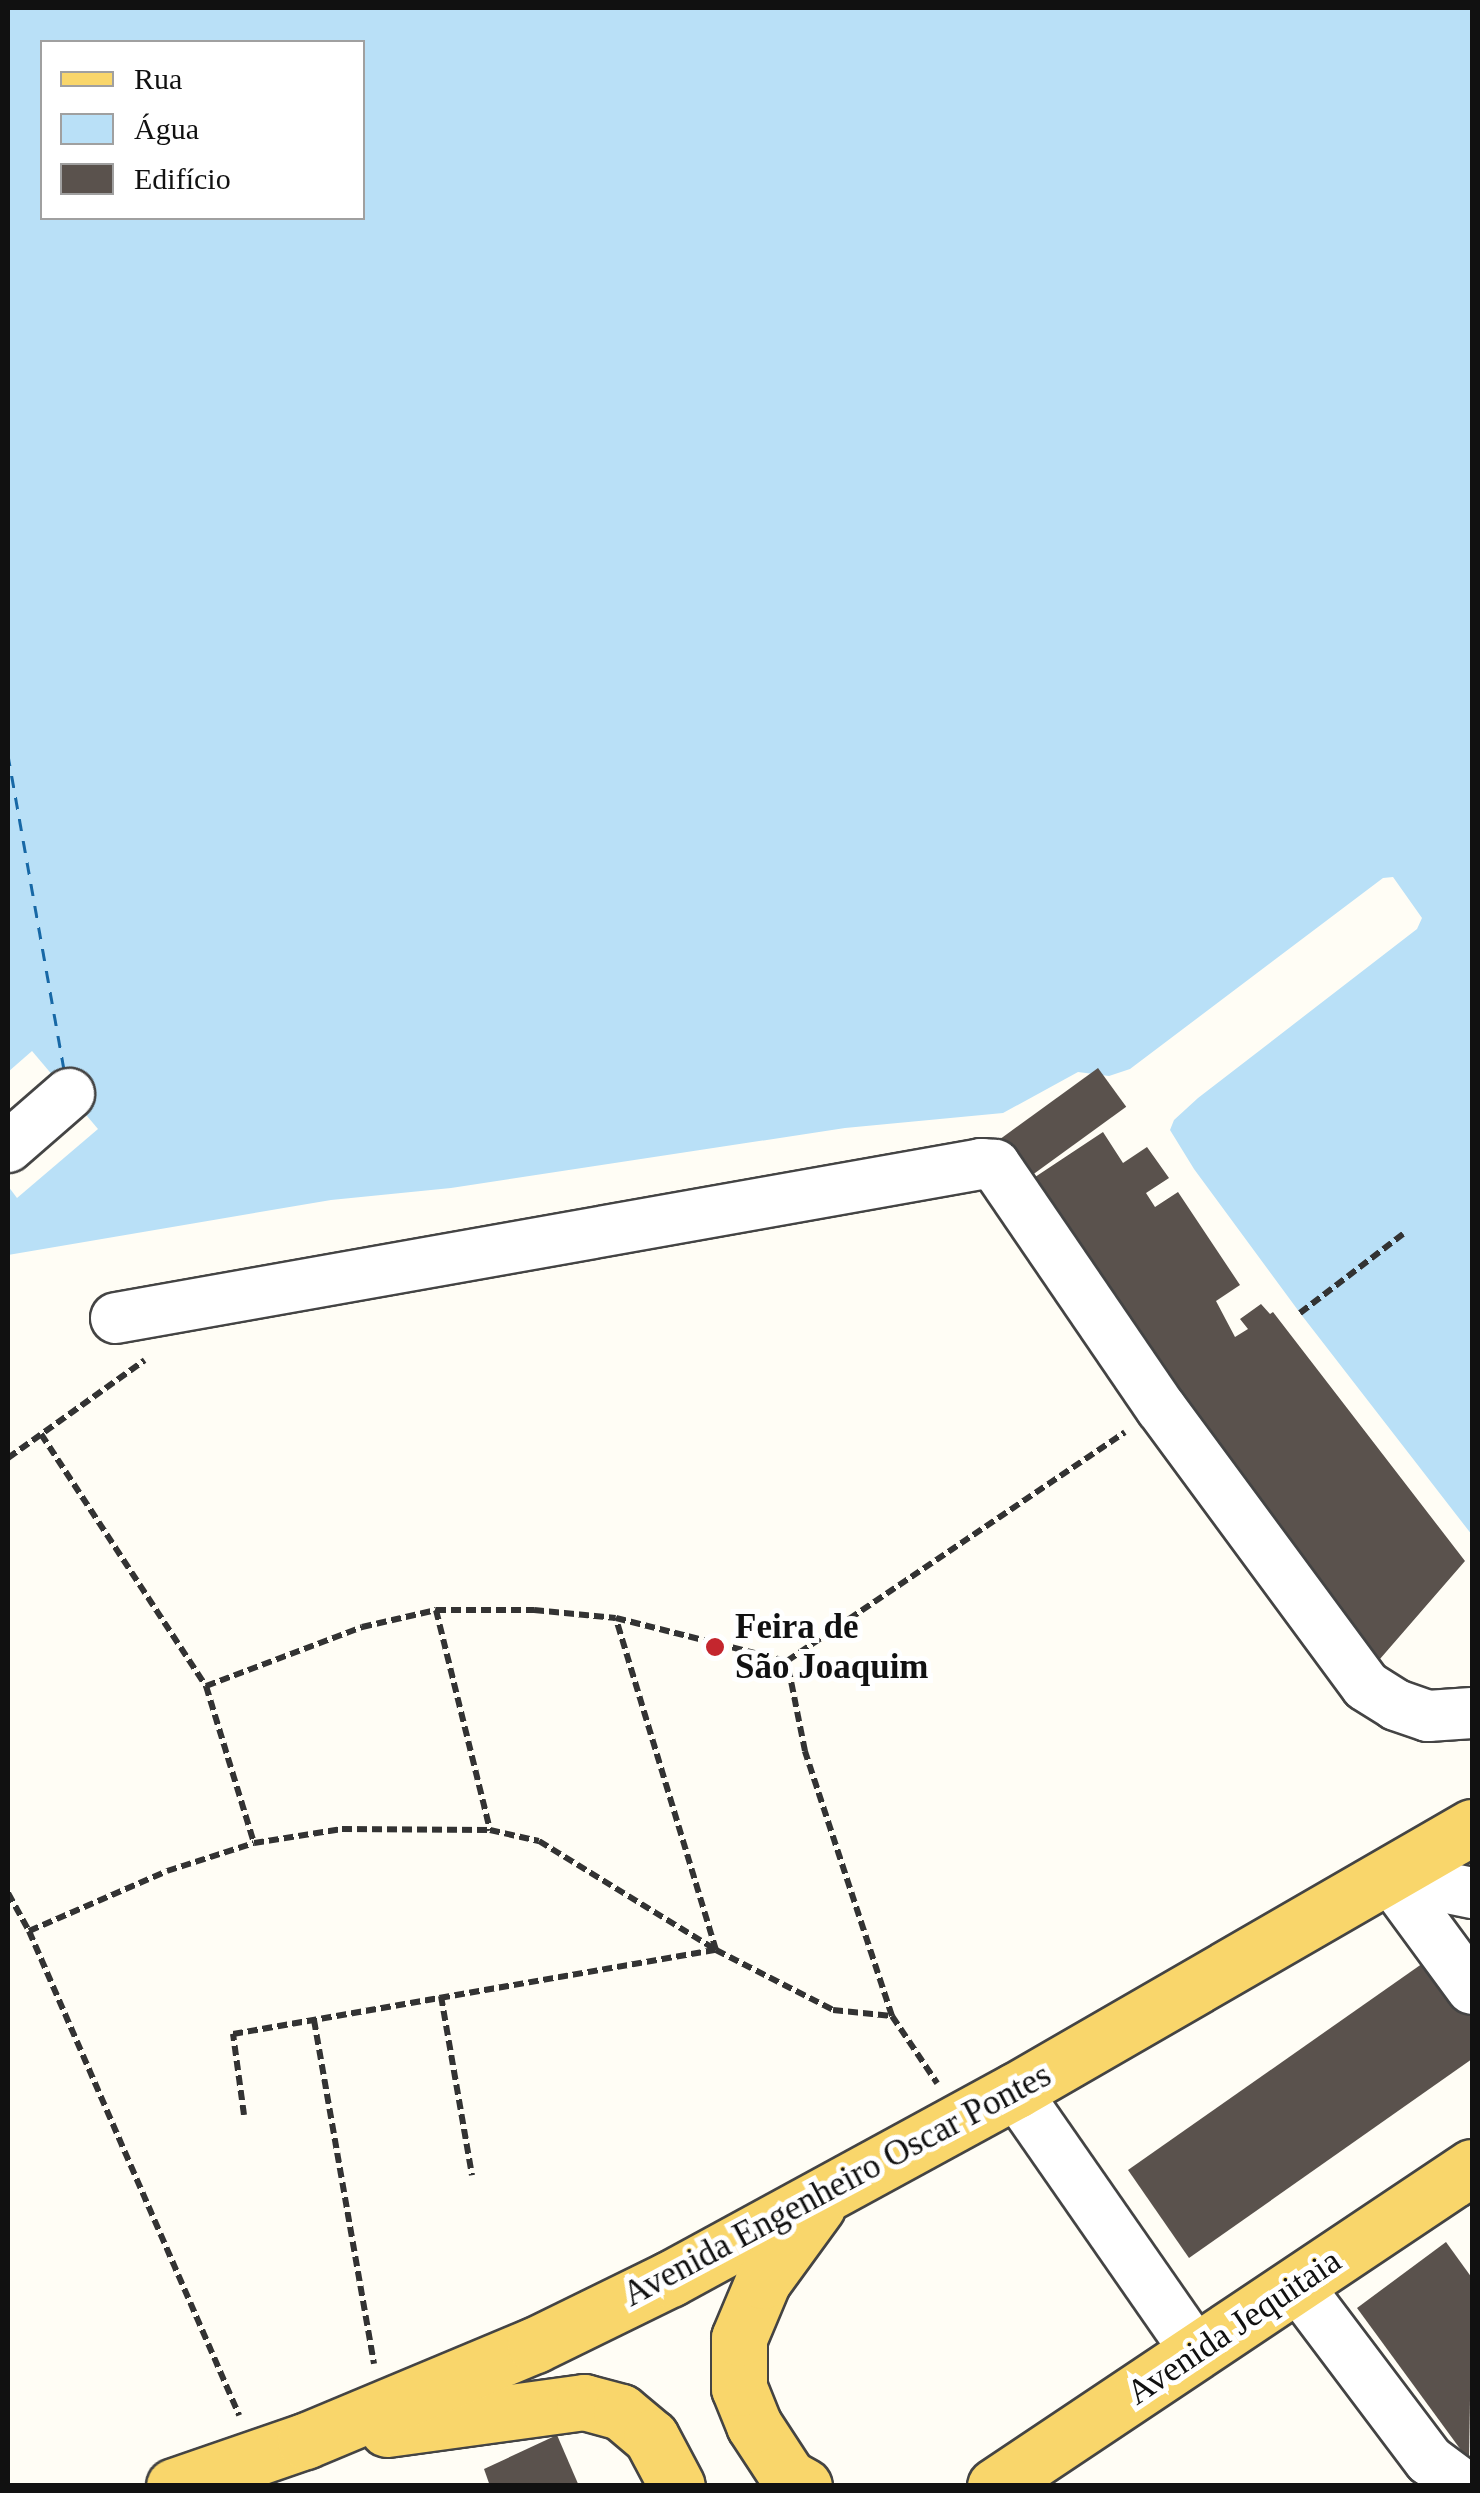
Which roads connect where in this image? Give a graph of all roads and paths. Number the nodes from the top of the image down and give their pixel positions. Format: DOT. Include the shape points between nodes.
graph roads {
  1 [pos="68,1094"];
  2 [pos="8,1147"];
  3 [pos="1404,1234"];
  4 [pos="1300,1313"];
  5 [pos="116,1318"];
  6 [pos="154,1354"];
  7 [pos="1161,1408"];
  8 [pos="40,1434"];
  9 [pos="8,1458"];
  10 [pos="436,1610"];
  11 [pos="616,1618"];
  12 [pos="787,1661"];
  13 [pos="206,1686"];
  14 [pos="1472,1713"];
  15 [pos="1472,1827"];
  16 [pos="490,1830"];
  17 [pos="254,1843"];
  18 [pos="1389,1876"];
  19 [pos="8,1893"];
  20 [pos="1472,1893"];
  21 [pos="29,1931"];
  22 [pos="716,1950"];
  23 [pos="1472,1989"];
  24 [pos="441,1996"];
  25 [pos="892,2016"];
  26 [pos="314,2020"];
  27 [pos="1015,2091"];
  28 [pos="244,2115"];
  29 [pos="962,2121"];
  30 [pos="1472,2166"];
  31 [pos="472,2175"];
  32 [pos="824,2196"];
  33 [pos="1297,2285"];
  34 [pos="1197,2353"];
  35 [pos="382,2408"];
  36 [pos="281,2449"];
  37 [pos="1017,2472"];
  38 [pos="174,2486"];
  39 [pos="677,2486"];
  40 [pos="804,2486"];
  41 [pos="948,2486"];
  42 [pos="1464,2486"];
  1 -- 2 [label="street"];
  3 -- 4 [label="path"];
  5 -- 7 [label="street" via="982,1164 1005,1174"];
  6 -- 8 [label="path"];
  7 -- 12 [label="path"];
  7 -- 14 [label="street" via="1366,1686 1428,1716"];
  8 -- 9 [label="path"];
  8 -- 13 [label="path"];
  10 -- 11 [label="path"];
  10 -- 13 [label="path" via="362,1627"];
  10 -- 16 [label="path"];
  11 -- 12 [label="path"];
  11 -- 22 [label="path"];
  12 -- 25 [label="path" via="805,1751"];
  13 -- 17 [label="path"];
  15 -- 18 [label="main road, Avenida Engenheiro Oscar Pontes"];
  16 -- 17 [label="path" via="342,1829"];
  16 -- 22 [label="path" via="539,1841"];
  17 -- 21 [label="path"];
  18 -- 20 [label="street"];
  18 -- 23 [label="street"];
  18 -- 27 [label="main road, Avenida Engenheiro Oscar Pontes"];
  19 -- 21 [label="path"];
  21 -- 36 [label="path"];
  22 -- 24 [label="path"];
  22 -- 25 [label="path" via="833,2010"];
  24 -- 26 [label="path"];
  24 -- 31 [label="path"];
  25 -- 29 [label="path"];
  26 -- 28 [label="path" via="233,2034"];
  26 -- 35 [label="path"];
  27 -- 29 [label="main road, Avenida Engenheiro Oscar Pontes"];
  27 -- 34 [label="street"];
  29 -- 32 [label="main road, Avenida Engenheiro Oscar Pontes"];
  30 -- 33 [label="main road, Avenida Jequitaia"];
  32 -- 35 [label="main road, Avenida Engenheiro Oscar Pontes" via="535,2345"];
  32 -- 40 [label="main road" via="764,2282 739,2338 739,2388 754,2425 788,2477"];
  33 -- 34 [label="main road, Avenida Jequitaia"];
  33 -- 42 [label="street" via="1429,2460"];
  34 -- 37 [label="main road, Avenida Jequitaia"];
  35 -- 36 [label="main road, Avenida Engenheiro Oscar Pontes"];
  36 -- 38 [label="main road, Avenida Engenheiro Oscar Pontes"];
  36 -- 39 [label="main road" via="584,2402 621,2412 652,2436"];
  37 -- 41 [label="main road, Avenida Jequitaia"];
}
